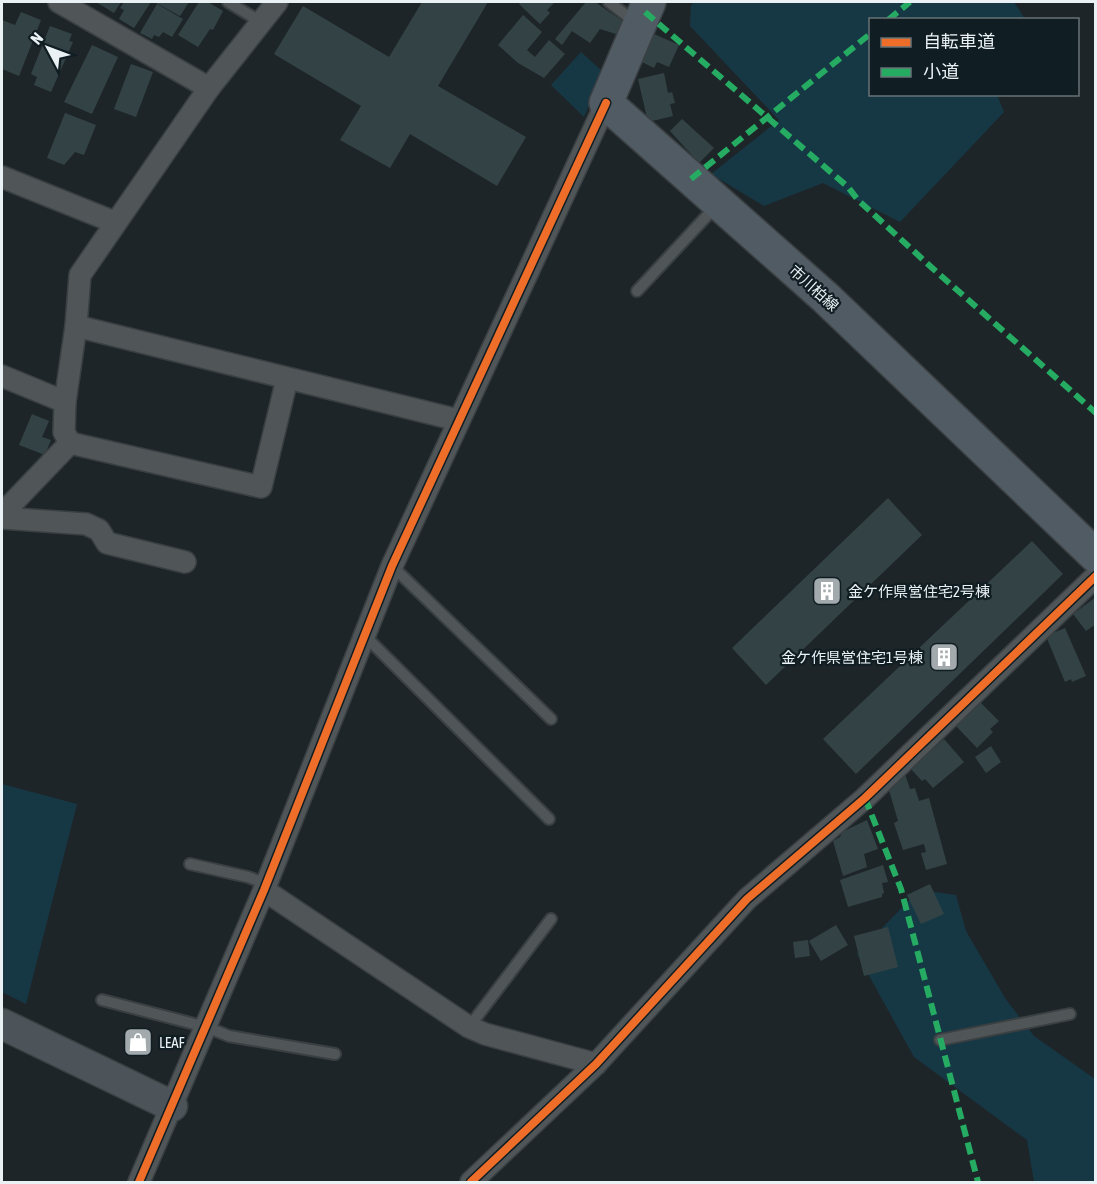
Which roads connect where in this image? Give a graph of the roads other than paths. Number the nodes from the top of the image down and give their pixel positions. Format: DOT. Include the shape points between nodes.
graph roads {
  1 [pos="59,2"];
  2 [pos="228,2"];
  3 [pos="277,2"];
  4 [pos="609,2"];
  5 [pos="645,14"];
  6 [pos="261,22"];
  7 [pos="209,88"];
  8 [pos="606,104"];
  9 [pos="2,177"];
  10 [pos="718,204"];
  11 [pos="114,222"];
  12 [pos="637,291"];
  13 [pos="76,326"];
  14 [pos="2,376"];
  15 [pos="287,379"];
  16 [pos="65,402"];
  17 [pos="458,420"];
  18 [pos="70,443"];
  19 [pos="2,516"];
  20 [pos="1095,556"];
  21 [pos="185,562"];
  22 [pos="392,566"];
  23 [pos="1095,576"];
  24 [pos="365,636"];
  25 [pos="551,718"];
  26 [pos="549,819"];
  27 [pos="190,864"];
  28 [pos="266,887"];
  29 [pos="550,919"];
  30 [pos="102,1000"];
  31 [pos="1070,1014"];
  32 [pos="2,1024"];
  33 [pos="206,1027"];
  34 [pos="470,1027"];
  35 [pos="940,1040"];
  36 [pos="335,1054"];
  37 [pos="596,1064"];
  38 [pos="172,1106"];
  39 [pos="139,1182"];
  40 [pos="471,1182"];
  1 -- 7 [label="street"];
  2 -- 6 [label="lane"];
  3 -- 6 [label="street"];
  4 -- 5 [label="lane"];
  5 -- 8 [label="main road"];
  6 -- 7 [label="street"];
  7 -- 11 [label="street"];
  8 -- 10 [label="main road, 市川柏線"];
  8 -- 17 [label="street"];
  9 -- 11 [label="street"];
  10 -- 12 [label="lane"];
  10 -- 20 [label="main road, 市川柏線" via="826,298"];
  11 -- 13 [label="street" via="80,275"];
  13 -- 15 [label="street"];
  13 -- 16 [label="street"];
  14 -- 16 [label="street"];
  15 -- 17 [label="street"];
  15 -- 18 [label="street" via="261,487"];
  16 -- 18 [label="street" via="64,432"];
  17 -- 22 [label="street"];
  18 -- 19 [label="street"];
  19 -- 21 [label="street" via="86,524 99,530 107,543"];
  22 -- 24 [label="street"];
  22 -- 25 [label="lane"];
  23 -- 37 [label="street" via="865,798 747,898"];
  24 -- 26 [label="lane"];
  24 -- 28 [label="street"];
  27 -- 28 [label="lane" via="248,876"];
  28 -- 33 [label="street"];
  28 -- 34 [label="street"];
  29 -- 34 [label="lane"];
  30 -- 33 [label="lane"];
  31 -- 35 [label="lane"];
  32 -- 38 [label="street"];
  33 -- 36 [label="lane" via="229,1036"];
  33 -- 38 [label="street"];
  34 -- 37 [label="street"];
  37 -- 40 [label="street"];
  38 -- 39 [label="street"];
}
